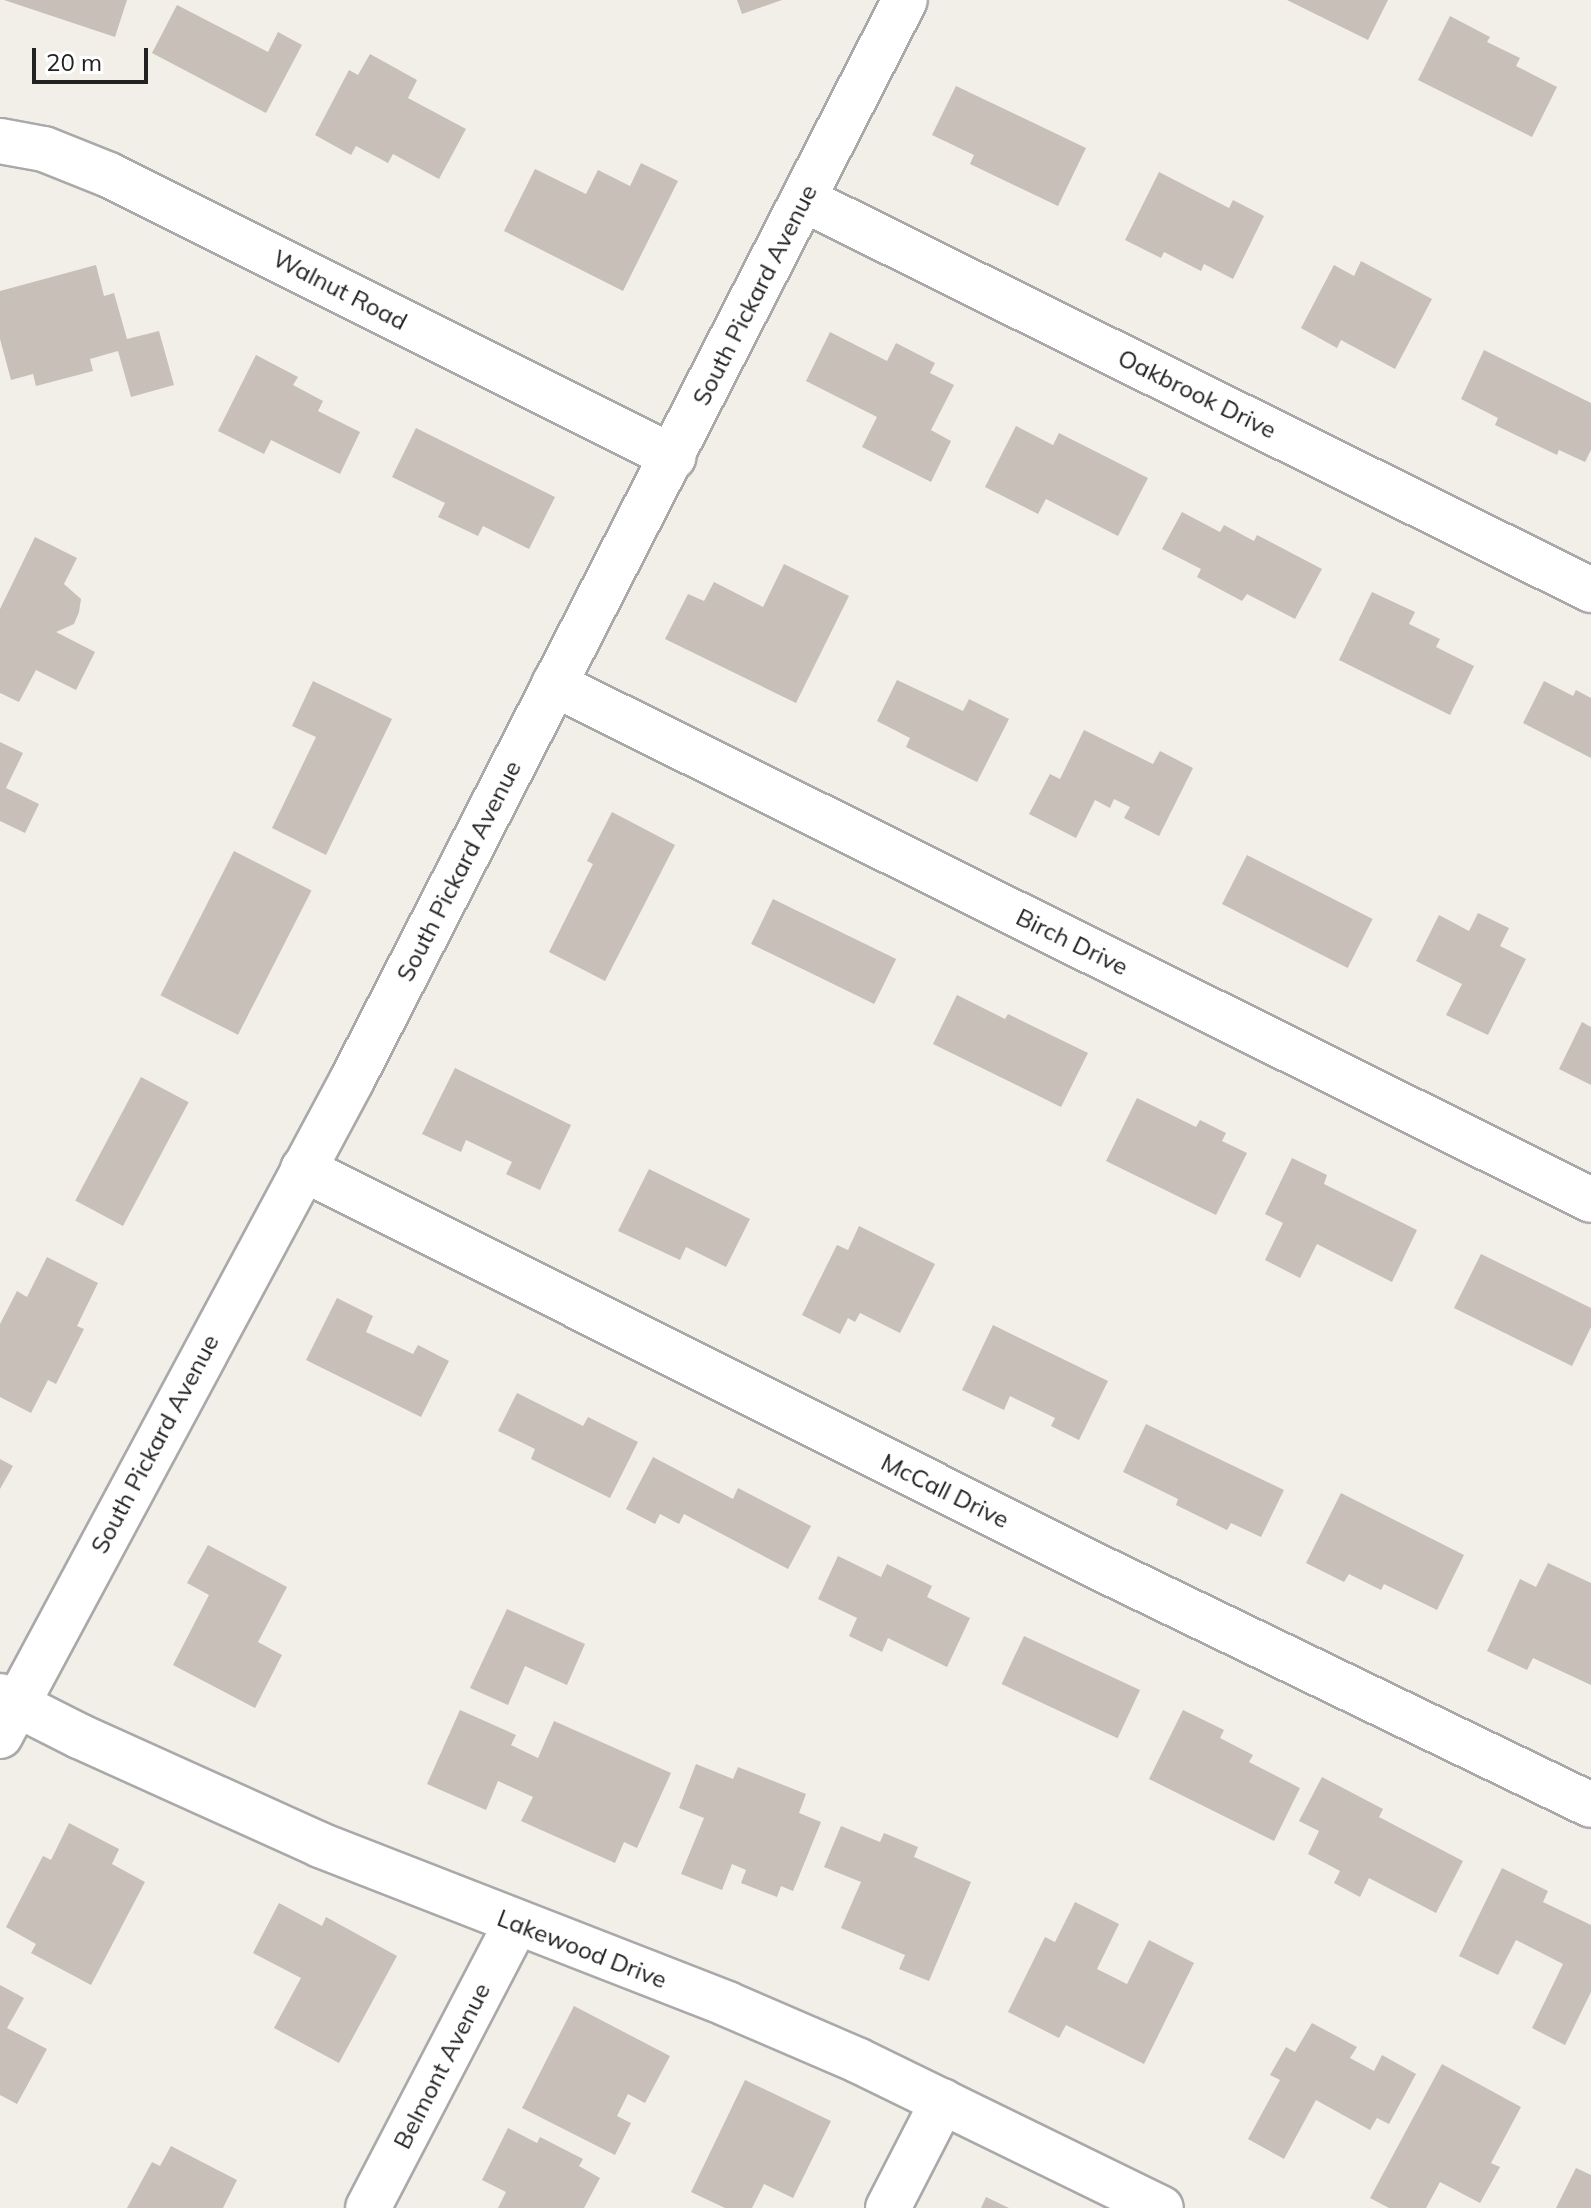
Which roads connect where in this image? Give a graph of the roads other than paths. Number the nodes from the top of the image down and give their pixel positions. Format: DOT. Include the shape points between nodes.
graph roads {
  1 [pos="905,0"];
  2 [pos="0,141"];
  3 [pos="803,199"];
  4 [pos="673,457"];
  5 [pos="1591,590"];
  6 [pos="554,684"];
  7 [pos="303,1169"];
  8 [pos="1591,1200"];
  9 [pos="6,1712"];
  10 [pos="1591,1805"];
  11 [pos="516,1924"];
  12 [pos="943,2101"];
  13 [pos="368,2208"];
  14 [pos="888,2208"];
  15 [pos="1161,2208"];
  1 -- 3 [label="street, South Pickard Avenue"];
  2 -- 4 [label="street, Walnut Road" via="44,149 109,175"];
  3 -- 4 [label="street, South Pickard Avenue"];
  3 -- 5 [label="street, Oakbrook Drive"];
  4 -- 6 [label="street, South Pickard Avenue"];
  6 -- 7 [label="street, South Pickard Avenue"];
  6 -- 8 [label="street, Birch Drive"];
  7 -- 9 [label="street, South Pickard Avenue"];
  7 -- 10 [label="street, McCall Drive" via="1084,1560"];
  9 -- 11 [label="street, Lakewood Drive"];
  11 -- 12 [label="street, Lakewood Drive" via="727,2004"];
  11 -- 13 [label="street, Belmont Avenue"];
  12 -- 14 [label="street"];
  12 -- 15 [label="street, Lakewood Drive"];
}
